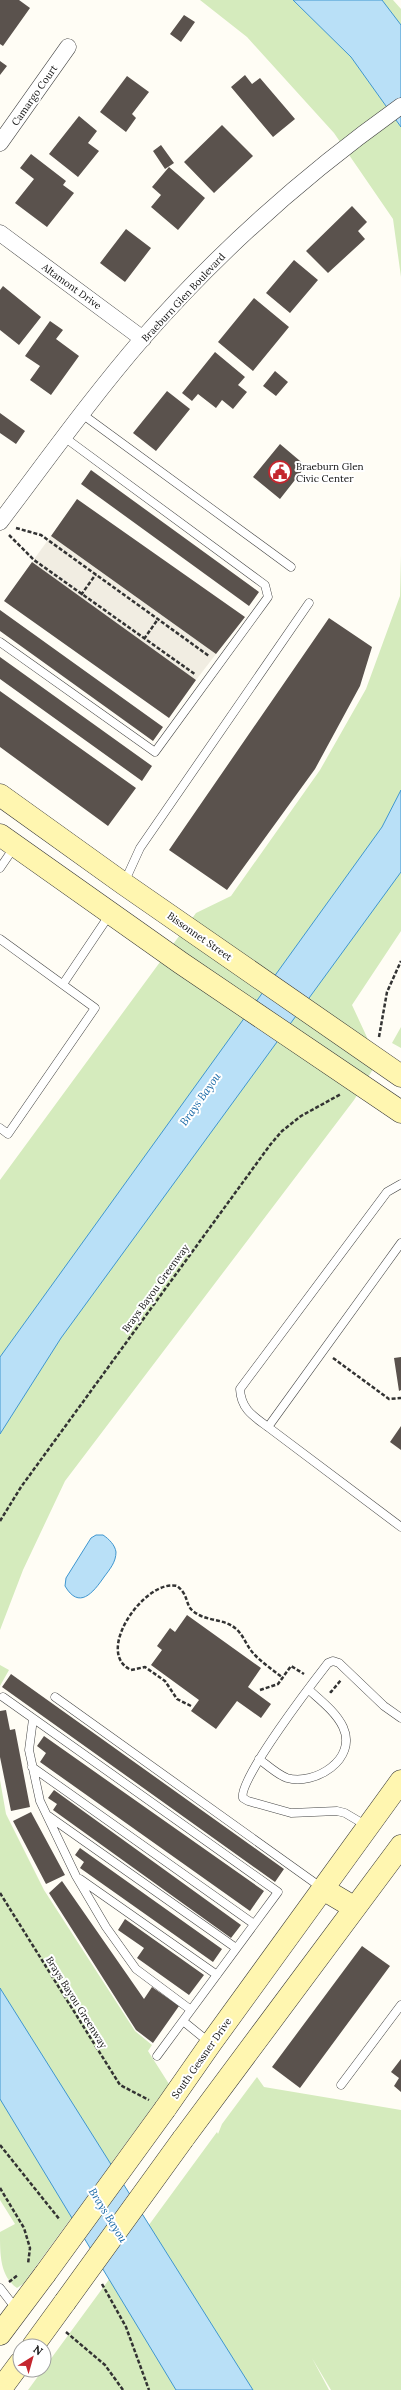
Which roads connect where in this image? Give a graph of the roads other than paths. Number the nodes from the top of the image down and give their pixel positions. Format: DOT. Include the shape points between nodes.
graph roads {
  1 [pos="68,47"];
  2 [pos="401,106"];
  3 [pos="0,143"];
  4 [pos="0,233"];
  5 [pos="143,338"];
  6 [pos="82,414"];
  7 [pos="64,437"];
  8 [pos="6,527"];
  9 [pos="291,567"];
  10 [pos="309,603"];
  11 [pos="0,642"];
  12 [pos="0,794"];
  13 [pos="8,840"];
  14 [pos="0,868"];
  15 [pos="124,884"];
  16 [pos="108,910"];
  17 [pos="0,939"];
  18 [pos="63,984"];
  19 [pos="401,1076"];
  20 [pos="401,1112"];
  21 [pos="0,1128"];
  22 [pos="401,1184"];
  23 [pos="401,1243"];
  24 [pos="268,1427"];
  25 [pos="401,1528"];
  26 [pos="308,1689"];
  27 [pos="55,1697"];
  28 [pos="3,1698"];
  29 [pos="401,1718"];
  30 [pos="33,1719"];
  31 [pos="259,1759"];
  32 [pos="32,1767"];
  33 [pos="401,1781"];
  34 [pos="46,1815"];
  35 [pos="368,1827"];
  36 [pos="401,1846"];
  37 [pos="76,1876"];
  38 [pos="323,1888"];
  39 [pos="355,1908"];
  40 [pos="254,1924"];
  41 [pos="236,1948"];
  42 [pos="216,1975"];
  43 [pos="401,2005"];
  44 [pos="191,2010"];
  45 [pos="183,2021"];
  46 [pos="210,2043"];
  47 [pos="157,2056"];
  48 [pos="341,2085"];
  49 [pos="3,2286"];
  50 [pos="18,2310"];
  51 [pos="0,2334"];
  52 [pos="39,2338"];
  53 [pos="12,2374"];
  54 [pos="0,2390"];
  1 -- 3 [label="street, Camargo Court"];
  2 -- 5 [label="street, Braeburn Glen Boulevard" via="271,208"];
  4 -- 5 [label="street, Altamont Drive"];
  5 -- 6 [label="street, Braeburn Glen Boulevard"];
  6 -- 7 [label="street, Braeburn Glen Boulevard"];
  6 -- 9 [label="lane"];
  7 -- 8 [label="street, Braeburn Glen Boulevard"];
  7 -- 11 [label="lane" via="264,585 268,597 155,752"];
  10 -- 15 [label="lane" via="140,848"];
  12 -- 15 [label="main road, Bissonnet Street"];
  13 -- 14 [label="lane"];
  13 -- 16 [label="main road"];
  15 -- 16 [label="main road"];
  15 -- 19 [label="main road, Bissonnet Street" via="202,938 370,1046"];
  16 -- 18 [label="lane" via="106,920"];
  16 -- 20 [label="main road" via="344,1084"];
  17 -- 18 [label="lane"];
  18 -- 21 [label="lane" via="95,1008 8,1134"];
  22 -- 24 [label="lane" via="387,1192 240,1389 241,1399 247,1411"];
  23 -- 24 [label="lane"];
  24 -- 25 [label="lane"];
  26 -- 29 [label="lane" via="328,1663 336,1662 384,1706"];
  26 -- 31 [label="lane"];
  26 -- 31 [label="lane" via="344,1728 344,1751 331,1769 322,1775 304,1779 286,1778"];
  27 -- 38 [label="lane"];
  28 -- 30 [label="lane"];
  30 -- 32 [label="lane" via="29,1750"];
  30 -- 40 [label="lane" via="278,1892"];
  31 -- 35 [label="lane" via="243,1789 243,1798 291,1814 337,1811"];
  32 -- 34 [label="lane"];
  32 -- 40 [label="lane"];
  33 -- 35 [label="main road, South Gessner Drive"];
  34 -- 37 [label="lane"];
  34 -- 41 [label="lane"];
  35 -- 38 [label="main road, South Gessner Drive"];
  36 -- 39 [label="main road"];
  37 -- 42 [label="lane"];
  37 -- 44 [label="lane" via="106,1927 136,1969"];
  38 -- 39 [label="main road"];
  38 -- 46 [label="main road, South Gessner Drive"];
  39 -- 52 [label="main road, bridge"];
  40 -- 41 [label="lane"];
  41 -- 42 [label="lane"];
  42 -- 44 [label="lane"];
  43 -- 48 [label="lane"];
  44 -- 45 [label="lane"];
  45 -- 46 [label="lane"];
  45 -- 47 [label="lane"];
  46 -- 50 [label="main road, South Gessner Drive, bridge" via="36,2272"];
  49 -- 50 [label="lane"];
  50 -- 51 [label="main road, South Gessner Drive"];
  53 -- 54 [label="main road"];
}
